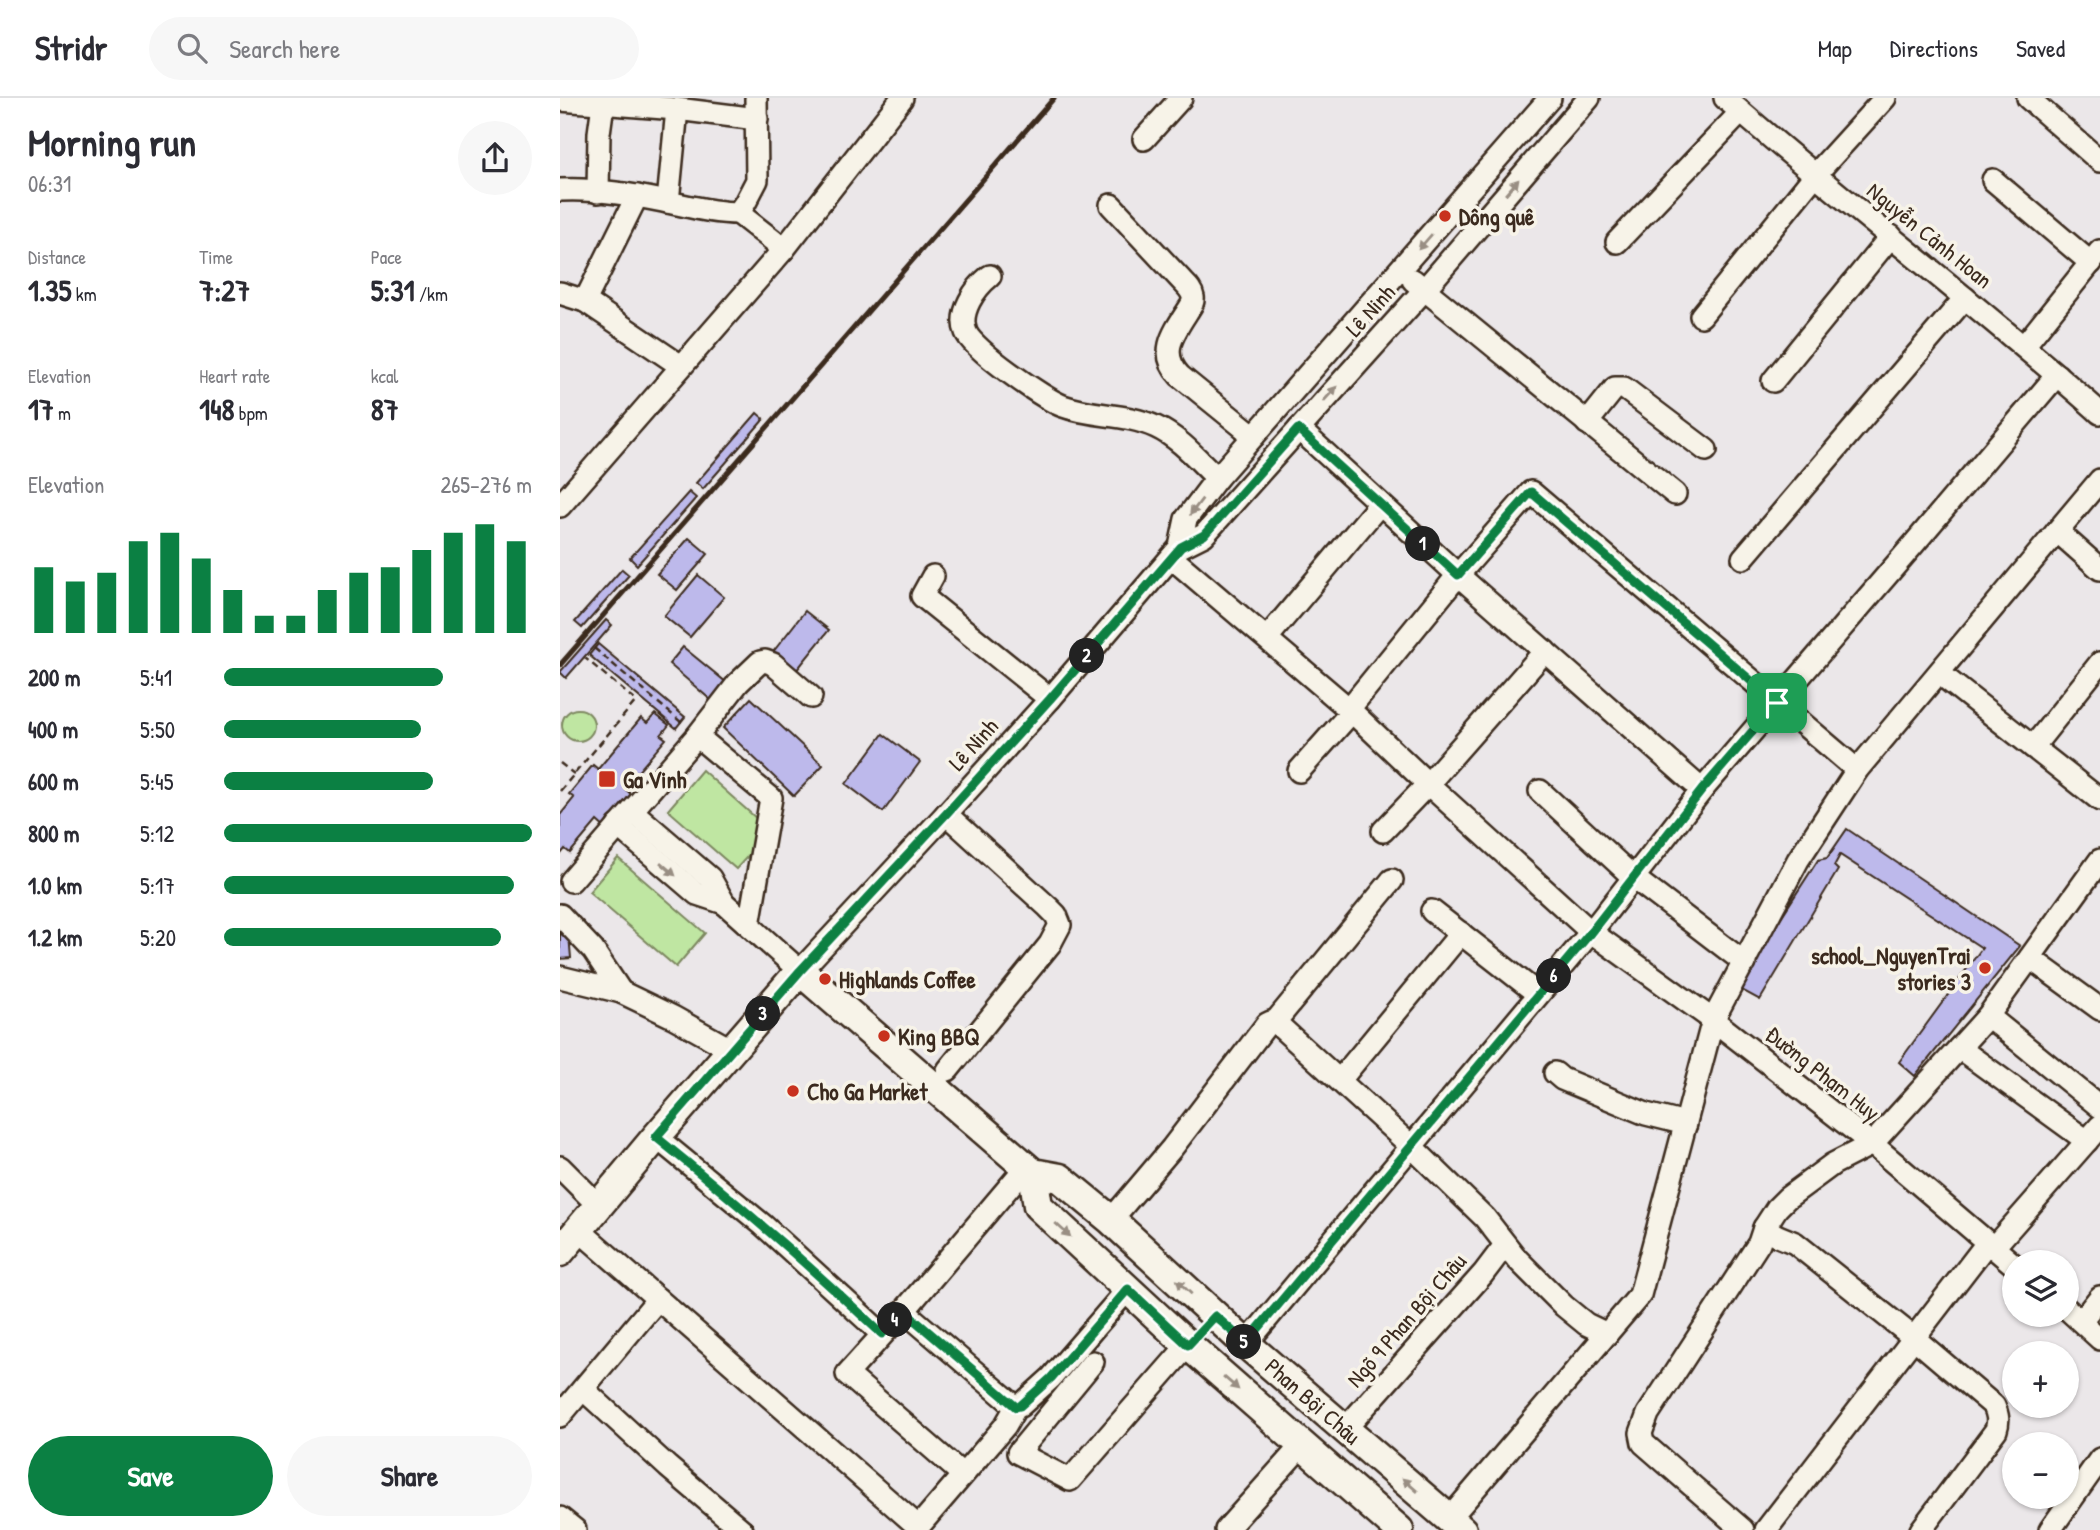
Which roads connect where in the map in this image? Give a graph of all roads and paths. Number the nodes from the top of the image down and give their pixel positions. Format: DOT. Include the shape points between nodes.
graph roads {
  1 [pos="1181,98"];
  2 [pos="1550,98"];
  3 [pos="1589,98"];
  4 [pos="1885,98"];
  5 [pos="898,99"];
  6 [pos="2031,99"];
  7 [pos="560,100"];
  8 [pos="603,104"];
  9 [pos="1733,105"];
  10 [pos="756,108"];
  11 [pos="677,109"];
  12 [pos="1144,139"];
  13 [pos="2100,161"];
  14 [pos="1815,175"];
  15 [pos="1993,180"];
  16 [pos="560,190"];
  17 [pos="598,192"];
  18 [pos="637,196"];
  19 [pos="668,202"];
  20 [pos="1111,205"];
  21 [pos="738,213"];
  22 [pos="1891,236"];
  23 [pos="1617,242"];
  24 [pos="784,249"];
  25 [pos="2095,257"];
  26 [pos="1401,269"];
  27 [pos="990,276"];
  28 [pos="1424,289"];
  29 [pos="560,293"];
  30 [pos="1965,298"];
  31 [pos="585,301"];
  32 [pos="1701,316"];
  33 [pos="2024,346"];
  34 [pos="681,366"];
  35 [pos="2057,374"];
  36 [pos="1773,381"];
  37 [pos="2100,413"];
  38 [pos="1587,423"];
  39 [pos="1298,429"];
  40 [pos="1254,436"];
  41 [pos="1706,450"];
  42 [pos="1217,478"];
  43 [pos="2100,480"];
  44 [pos="1675,494"];
  45 [pos="561,502"];
  46 [pos="1379,505"];
  47 [pos="2057,531"];
  48 [pos="1176,552"];
  49 [pos="1743,558"];
  50 [pos="2100,569"];
  51 [pos="1458,575"];
  52 [pos="933,576"];
  53 [pos="1266,639"];
  54 [pos="594,648"];
  55 [pos="1545,651"];
  56 [pos="585,658"];
  57 [pos="2100,663"];
  58 [pos="1939,673"];
  59 [pos="811,697"];
  60 [pos="1050,699"];
  61 [pos="1777,703"];
  62 [pos="1349,709"];
  63 [pos="696,736"];
  64 [pos="2033,747"];
  65 [pos="560,763"];
  66 [pos="1857,770"];
  67 [pos="1299,771"];
  68 [pos="574,774"];
  69 [pos="1428,784"];
  70 [pos="1540,790"];
  71 [pos="1702,790"];
  72 [pos="560,791"];
  73 [pos="2100,800"];
  74 [pos="946,814"];
  75 [pos="625,819"];
  76 [pos="1383,831"];
  77 [pos="2100,860"];
  78 [pos="1634,878"];
  79 [pos="1392,880"];
  80 [pos="571,881"];
  81 [pos="2094,883"];
  82 [pos="1432,911"];
  83 [pos="560,915"];
  84 [pos="749,925"];
  85 [pos="1591,932"];
  86 [pos="1461,933"];
  87 [pos="2030,958"];
  88 [pos="1745,963"];
  89 [pos="800,971"];
  90 [pos="560,977"];
  91 [pos="621,992"];
  92 [pos="1538,994"];
  93 [pos="2100,1009"];
  94 [pos="1988,1016"];
  95 [pos="1713,1020"];
  96 [pos="1275,1022"];
  97 [pos="1959,1048"];
  98 [pos="732,1049"];
  99 [pos="948,1070"];
  100 [pos="1555,1073"];
  101 [pos="1340,1080"];
  102 [pos="2100,1107"];
  103 [pos="1686,1124"];
  104 [pos="2093,1133"];
  105 [pos="656,1137"];
  106 [pos="1872,1144"];
  107 [pos="1411,1146"];
  108 [pos="560,1167"];
  109 [pos="1029,1170"];
  110 [pos="599,1206"];
  111 [pos="1111,1220"];
  112 [pos="1765,1228"];
  113 [pos="579,1230"];
  114 [pos="1506,1245"];
  115 [pos="1990,1245"];
  116 [pos="560,1252"];
  117 [pos="2002,1255"];
  118 [pos="1128,1289"];
  119 [pos="2100,1297"];
  120 [pos="658,1299"];
  121 [pos="904,1311"];
  122 [pos="2079,1312"];
  123 [pos="1215,1316"];
  124 [pos="2079,1320"];
  125 [pos="882,1334"];
  126 [pos="1607,1334"];
  127 [pos="1914,1338"];
  128 [pos="2100,1339"];
  129 [pos="1246,1343"];
  130 [pos="1188,1345"];
  131 [pos="1093,1362"];
  132 [pos="583,1388"];
  133 [pos="1016,1407"];
  134 [pos="560,1416"];
  135 [pos="1345,1429"];
  136 [pos="1303,1446"];
  137 [pos="2098,1465"];
  138 [pos="962,1474"];
  139 [pos="560,1518"];
  140 [pos="1455,1524"];
  141 [pos="575,1530"];
  142 [pos="742,1530"];
  143 [pos="1226,1530"];
  144 [pos="1399,1530"];
  145 [pos="1743,1530"];
  146 [pos="1766,1530"];
  147 [pos="1921,1530"];
  148 [pos="2050,1530"];
  1 -- 12 [label="street"];
  2 -- 26 [label="street, Lê Ninh, one-way"];
  28 -- 3 [label="street, Lê Ninh, one-way"];
  4 -- 14 [label="street"];
  5 -- 24 [label="street"];
  6 -- 13 [label="street"];
  7 -- 8 [label="street"];
  8 -- 11 [label="street"];
  8 -- 17 [label="street"];
  9 -- 14 [label="street, Nguyễn Cảnh Hoan"];
  9 -- 23 [label="street"];
  10 -- 11 [label="street"];
  10 -- 21 [label="street" via="757,180"];
  11 -- 19 [label="street"];
  14 -- 22 [label="street, Nguyễn Cảnh Hoan"];
  14 -- 32 [label="street"];
  15 -- 25 [label="street"];
  16 -- 17 [label="street"];
  17 -- 18 [label="street"];
  18 -- 19 [label="street"];
  18 -- 31 [label="street"];
  19 -- 21 [label="street"];
  20 -- 40 [label="street" via="1192,295 1191,307 1168,349 1172,368"];
  21 -- 24 [label="street"];
  22 -- 30 [label="street, Nguyễn Cảnh Hoan"];
  22 -- 36 [label="street"];
  24 -- 34 [label="street"];
  25 -- 33 [label="street"];
  26 -- 28 [label="street"];
  26 -- 40 [label="street, Lê Ninh"];
  27 -- 42 [label="street" via="965,312 963,320 972,341 1059,405 1125,416 1158,428"];
  28 -- 38 [label="street"];
  39 -- 28 [label="street, Lê Ninh, one-way"];
  29 -- 31 [label="street"];
  30 -- 33 [label="street, Nguyễn Cảnh Hoan"];
  30 -- 49 [label="street"];
  31 -- 34 [label="street"];
  33 -- 35 [label="street, Nguyễn Cảnh Hoan"];
  34 -- 45 [label="street"];
  35 -- 37 [label="street, Nguyễn Cảnh Hoan"];
  35 -- 61 [label="street"];
  38 -- 41 [label="street" via="1615,388 1623,388"];
  38 -- 44 [label="street"];
  39 -- 46 [label="street"];
  39 -- 48 [label="street, Lê Ninh" via="1204,535"];
  40 -- 42 [label="street, Lê Ninh"];
  42 -- 48 [label="street, Lê Ninh, one-way" via="1186,519"];
  43 -- 47 [label="street"];
  46 -- 51 [label="street"];
  46 -- 53 [label="street"];
  47 -- 50 [label="street"];
  47 -- 58 [label="street"];
  48 -- 53 [label="street, Đường Phạm Huy"];
  48 -- 60 [label="street, Lê Ninh"];
  51 -- 55 [label="street"];
  51 -- 61 [label="street" via="1531,492"];
  51 -- 62 [label="street"];
  52 -- 60 [label="street" via="922,596"];
  53 -- 62 [label="street, Đường Phạm Huy"];
  54 -- 63 [label="path"];
  55 -- 69 [label="street"];
  55 -- 71 [label="street"];
  56 -- 68 [label="path" via="636,701"];
  57 -- 64 [label="street"];
  58 -- 64 [label="street"];
  58 -- 66 [label="street"];
  59 -- 63 [label="street" via="773,664 760,662"];
  60 -- 74 [label="street, Lê Ninh"];
  61 -- 66 [label="street"];
  61 -- 71 [label="street"];
  62 -- 67 [label="street"];
  62 -- 69 [label="street, Đường Phạm Huy"];
  63 -- 75 [label="street"];
  63 -- 84 [label="street" via="771,798"];
  64 -- 73 [label="street"];
  65 -- 68 [label="path"];
  66 -- 88 [label="street" via="1798,860"];
  68 -- 72 [label="path"];
  69 -- 76 [label="street"];
  69 -- 85 [label="street, Đường Phạm Huy"];
  70 -- 78 [label="street"];
  71 -- 78 [label="street"];
  74 -- 89 [label="street, Lê Ninh"];
  74 -- 99 [label="street" via="1048,907 1060,925 1050,944"];
  75 -- 80 [label="street"];
  75 -- 84 [label="street" via="697,894 723,903"];
  77 -- 81 [label="street"];
  78 -- 85 [label="street"];
  78 -- 88 [label="street"];
  79 -- 96 [label="street"];
  81 -- 87 [label="street"];
  82 -- 86 [label="street"];
  83 -- 91 [label="street" via="593,950"];
  84 -- 89 [label="street"];
  85 -- 92 [label="street"];
  85 -- 95 [label="street, Đường Phạm Huy"];
  86 -- 92 [label="street"];
  86 -- 101 [label="street"];
  87 -- 93 [label="street"];
  87 -- 94 [label="street"];
  88 -- 95 [label="street"];
  89 -- 98 [label="main road"];
  89 -- 109 [label="main road, Phan Bội Châu"];
  90 -- 91 [label="street"];
  91 -- 98 [label="street"];
  92 -- 107 [label="street"];
  94 -- 97 [label="street"];
  94 -- 102 [label="street"];
  95 -- 103 [label="street"];
  95 -- 106 [label="street, Đường Phạm Huy"];
  96 -- 101 [label="street"];
  96 -- 111 [label="street" via="1267,1024"];
  97 -- 104 [label="street"];
  97 -- 106 [label="street"];
  98 -- 105 [label="main road"];
  100 -- 103 [label="street" via="1646,1114"];
  101 -- 107 [label="street"];
  103 -- 126 [label="street" via="1640,1295"];
  104 -- 115 [label="street"];
  105 -- 110 [label="main road"];
  105 -- 125 [label="street" via="745,1209"];
  106 -- 112 [label="street" via="1833,1164 1787,1198"];
  106 -- 115 [label="street, Đường Phạm Huy"];
  107 -- 114 [label="street" via="1485,1218"];
  107 -- 129 [label="street"];
  108 -- 110 [label="street"];
  109 -- 111 [label="main road, Phan Bội Châu" via="1060,1178"];
  109 -- 118 [label="main road, Phan Bội Châu, one-way" via="1038,1206"];
  109 -- 121 [label="street"];
  110 -- 113 [label="main road"];
  123 -- 111 [label="main road, Phan Bội Châu, one-way"];
  112 -- 127 [label="street" via="1795,1243"];
  112 -- 145 [label="street" via="1648,1414 1641,1433 1643,1443"];
  113 -- 116 [label="main road"];
  113 -- 120 [label="street"];
  114 -- 126 [label="street" via="1564,1306"];
  114 -- 135 [label="street, Ngõ 9 Phan Bội Châu"];
  115 -- 117 [label="street, Đường Phạm Huy"];
  115 -- 127 [label="street"];
  118 -- 130 [label="main road, Phan Bội Châu"];
  118 -- 133 [label="street" via="1051,1378"];
  119 -- 122 [label="street"];
  120 -- 132 [label="street"];
  120 -- 138 [label="street" via="913,1522 920,1525"];
  121 -- 125 [label="street"];
  121 -- 133 [label="street"];
  123 -- 129 [label="main road, Phan Bội Châu"];
  123 -- 130 [label="main road"];
  124 -- 128 [label="street"];
  125 -- 138 [label="street" via="847,1374"];
  126 -- 140 [label="street"];
  127 -- 146 [label="street"];
  127 -- 147 [label="street" via="1994,1406 1999,1423"];
  129 -- 135 [label="main road, Phan Bội Châu"];
  130 -- 131 [label="street" via="1070,1480 1018,1453"];
  130 -- 136 [label="main road, Phan Bội Châu, one-way"];
  132 -- 134 [label="street"];
  132 -- 142 [label="street"];
  133 -- 138 [label="street"];
  140 -- 135 [label="main road, Phan Bội Châu, one-way"];
  136 -- 143 [label="street"];
  136 -- 144 [label="main road, Phan Bội Châu"];
  137 -- 148 [label="street"];
  139 -- 141 [label="street"];
}
